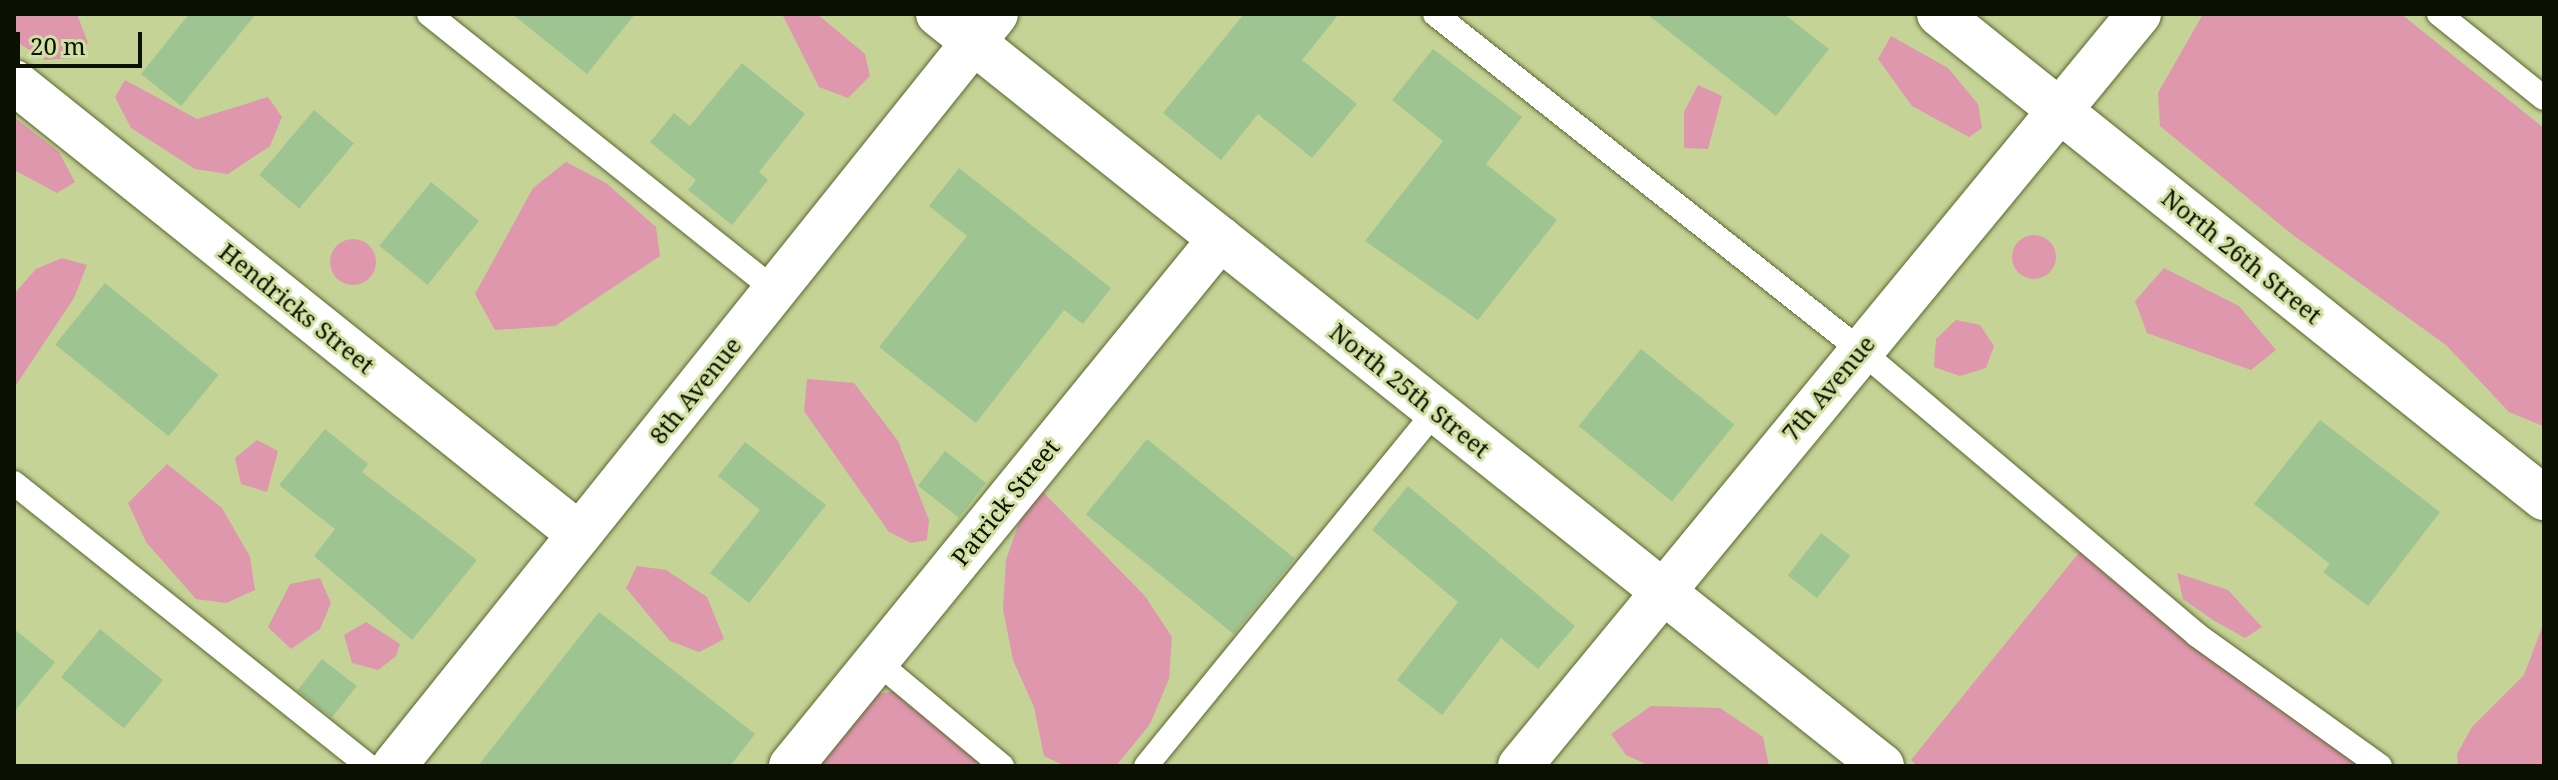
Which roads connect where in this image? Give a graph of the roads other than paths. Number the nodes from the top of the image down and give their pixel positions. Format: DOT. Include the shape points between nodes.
graph roads {
  1 [pos="429,14"];
  2 [pos="938,14"];
  3 [pos="1435,14"];
  4 [pos="1939,14"];
  5 [pos="2139,14"];
  6 [pos="2439,14"];
  7 [pos="985,28"];
  8 [pos="14,82"];
  9 [pos="2544,98"];
  10 [pos="2060,111"];
  11 [pos="1220,239"];
  12 [pos="775,290"];
  13 [pos="1860,350"];
  14 [pos="1436,410"];
  15 [pos="14,483"];
  16 [pos="2544,498"];
  17 [pos="579,534"];
  18 [pos="1660,590"];
  19 [pos="876,661"];
  20 [pos="368,766"];
  21 [pos="394,766"];
  22 [pos="791,766"];
  23 [pos="1002,766"];
  24 [pos="1146,766"];
  25 [pos="1520,766"];
  26 [pos="1882,766"];
  27 [pos="2380,766"];
  1 -- 12 [label="lane"];
  2 -- 7 [label="street, North 25th Street"];
  3 -- 13 [label="lane"];
  4 -- 10 [label="street, North 26th Street"];
  5 -- 10 [label="street, 7th Avenue"];
  6 -- 9 [label="lane"];
  7 -- 11 [label="street, North 25th Street"];
  7 -- 12 [label="street, 8th Avenue"];
  8 -- 17 [label="street, Hendricks Street"];
  10 -- 13 [label="street, 7th Avenue"];
  10 -- 16 [label="street, North 26th Street"];
  11 -- 14 [label="street, North 25th Street"];
  11 -- 19 [label="street, Patrick Street"];
  12 -- 17 [label="street, 8th Avenue"];
  13 -- 18 [label="street, 7th Avenue"];
  13 -- 27 [label="lane" via="2197,635"];
  14 -- 18 [label="street, North 25th Street"];
  14 -- 24 [label="lane"];
  15 -- 20 [label="lane"];
  17 -- 21 [label="street, 8th Avenue"];
  18 -- 25 [label="street, 7th Avenue"];
  18 -- 26 [label="street, North 25th Street"];
  19 -- 22 [label="street, Patrick Street"];
  19 -- 23 [label="lane"];
}
